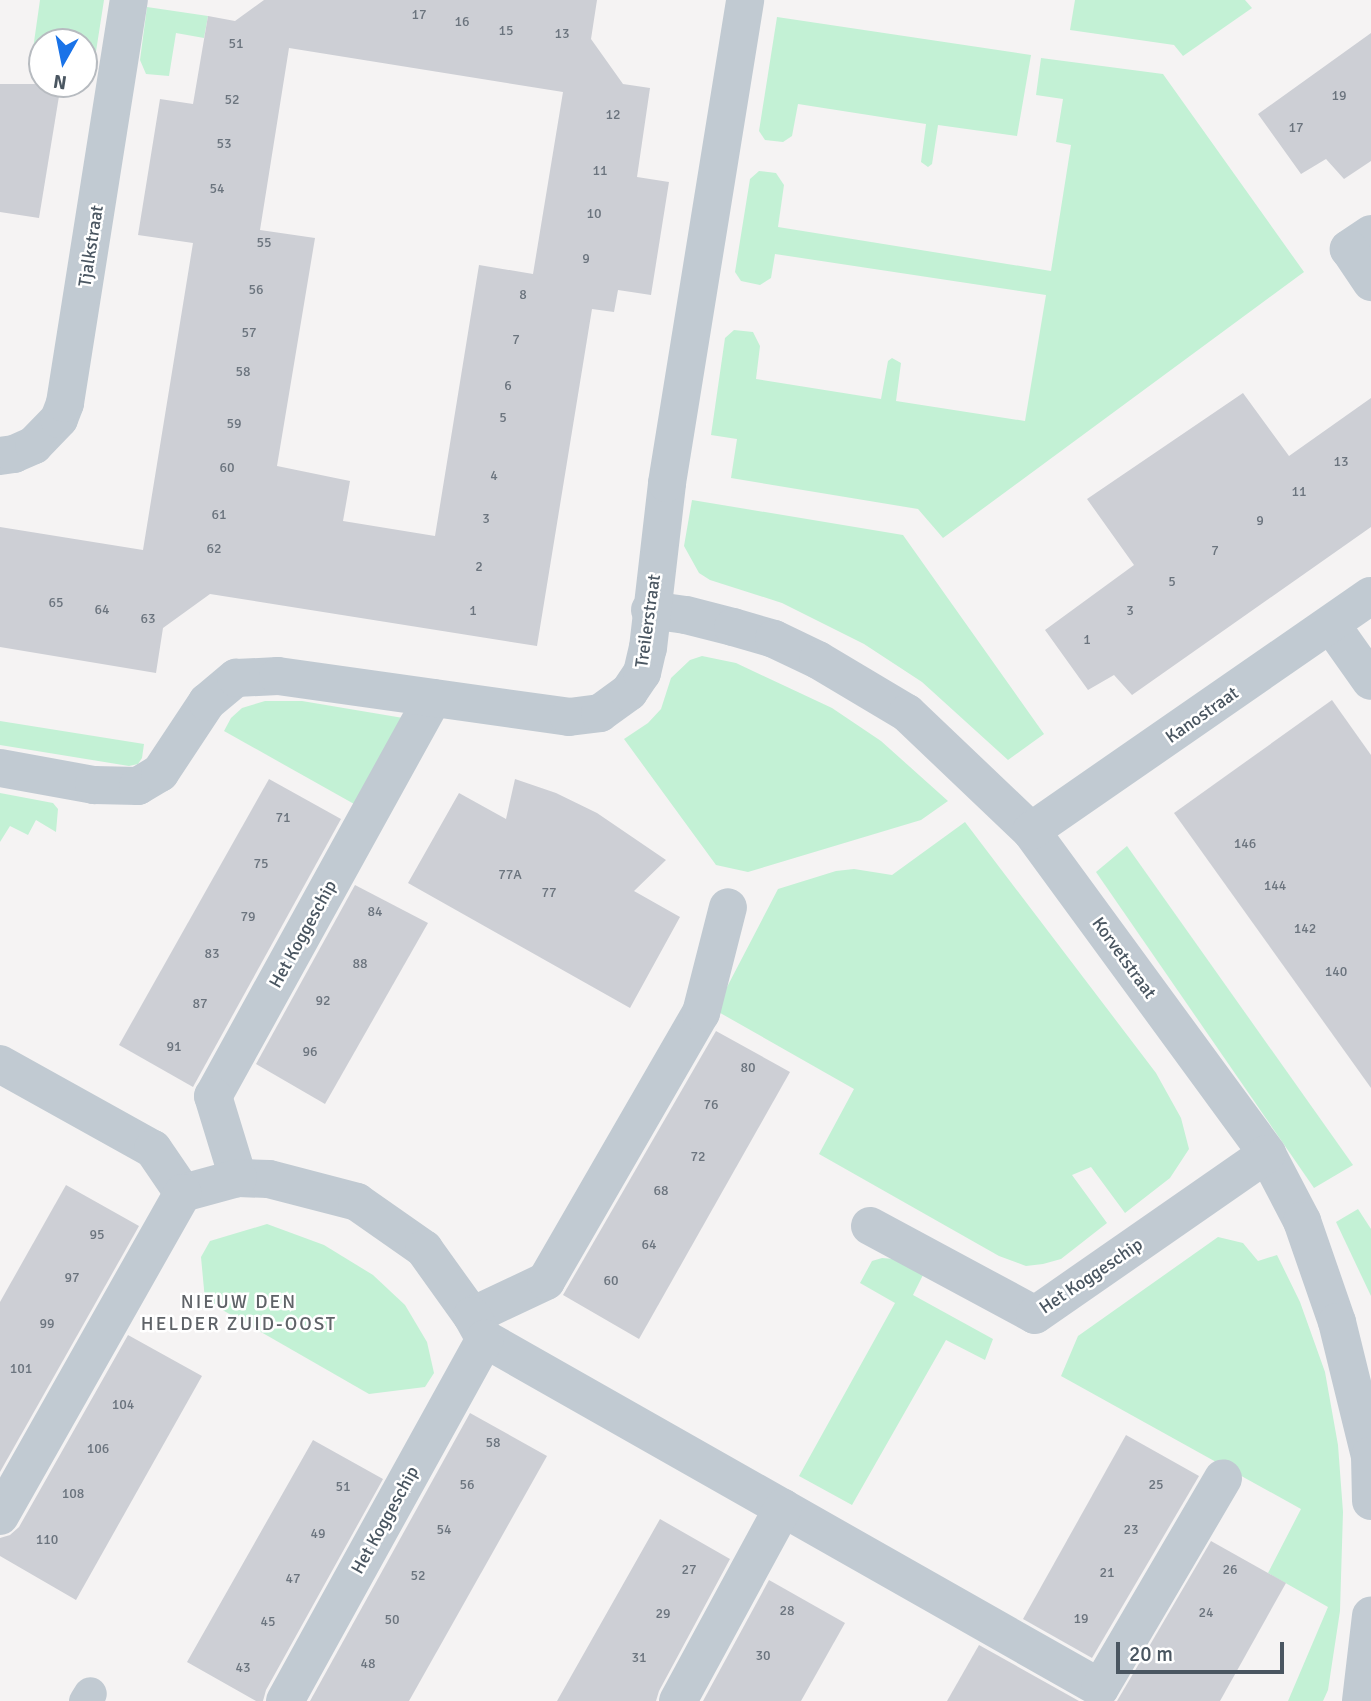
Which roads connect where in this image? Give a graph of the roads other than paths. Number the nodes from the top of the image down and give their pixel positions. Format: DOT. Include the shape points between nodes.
graph roads {
  1 [pos="129,0"];
  2 [pos="745,0"];
  3 [pos="1371,234"];
  4 [pos="1371,282"];
  5 [pos="0,456"];
  6 [pos="1371,596"];
  7 [pos="650,610"];
  8 [pos="1332,626"];
  9 [pos="1371,681"];
  10 [pos="433,698"];
  11 [pos="0,768"];
  12 [pos="1031,831"];
  13 [pos="728,907"];
  14 [pos="0,1064"];
  15 [pos="1267,1154"];
  16 [pos="238,1178"];
  17 [pos="183,1193"];
  18 [pos="870,1226"];
  19 [pos="479,1327"];
  20 [pos="1223,1478"];
  21 [pos="1371,1501"];
  22 [pos="783,1508"];
  23 [pos="0,1516"];
  24 [pos="1371,1616"];
  25 [pos="1073,1689"];
  26 [pos="285,1701"];
  27 [pos="678,1701"];
  28 [pos="1361,1701"];
  1 -- 5 [label="street, Tjalkstraat" via="65,402 60,419 34,445"];
  2 -- 7 [label="street, Treilerstraat"];
  3 -- 4 [label="street" via="1349,249"];
  6 -- 8 [label="street, Kanostraat"];
  7 -- 10 [label="street, Treilerstraat" via="642,673 629,692 600,713 569,718"];
  7 -- 12 [label="street, Korvetstraat" via="753,633 818,660 907,713"];
  8 -- 9 [label="street"];
  8 -- 12 [label="street, Kanostraat"];
  10 -- 11 [label="street, Treilerstraat" via="278,676 236,678 207,702 160,774 138,786 94,785"];
  10 -- 16 [label="street, Het Koggeschip" via="213,1096"];
  12 -- 15 [label="street, Korvetstraat"];
  13 -- 19 [label="street" via="701,1013 546,1281"];
  14 -- 17 [label="street" via="153,1149"];
  15 -- 18 [label="street, Het Koggeschip" via="1035,1315"];
  15 -- 21 [label="street, Korvetstraat" via="1302,1221 1337,1322 1370,1456"];
  16 -- 17 [label="street"];
  16 -- 19 [label="street" via="269,1179 358,1202 424,1249"];
  17 -- 23 [label="street"];
  19 -- 22 [label="street"];
  19 -- 26 [label="street, Het Koggeschip"];
  20 -- 25 [label="street" via="1100,1688"];
  22 -- 25 [label="street"];
  22 -- 27 [label="street"];
  24 -- 28 [label="street"];
}
